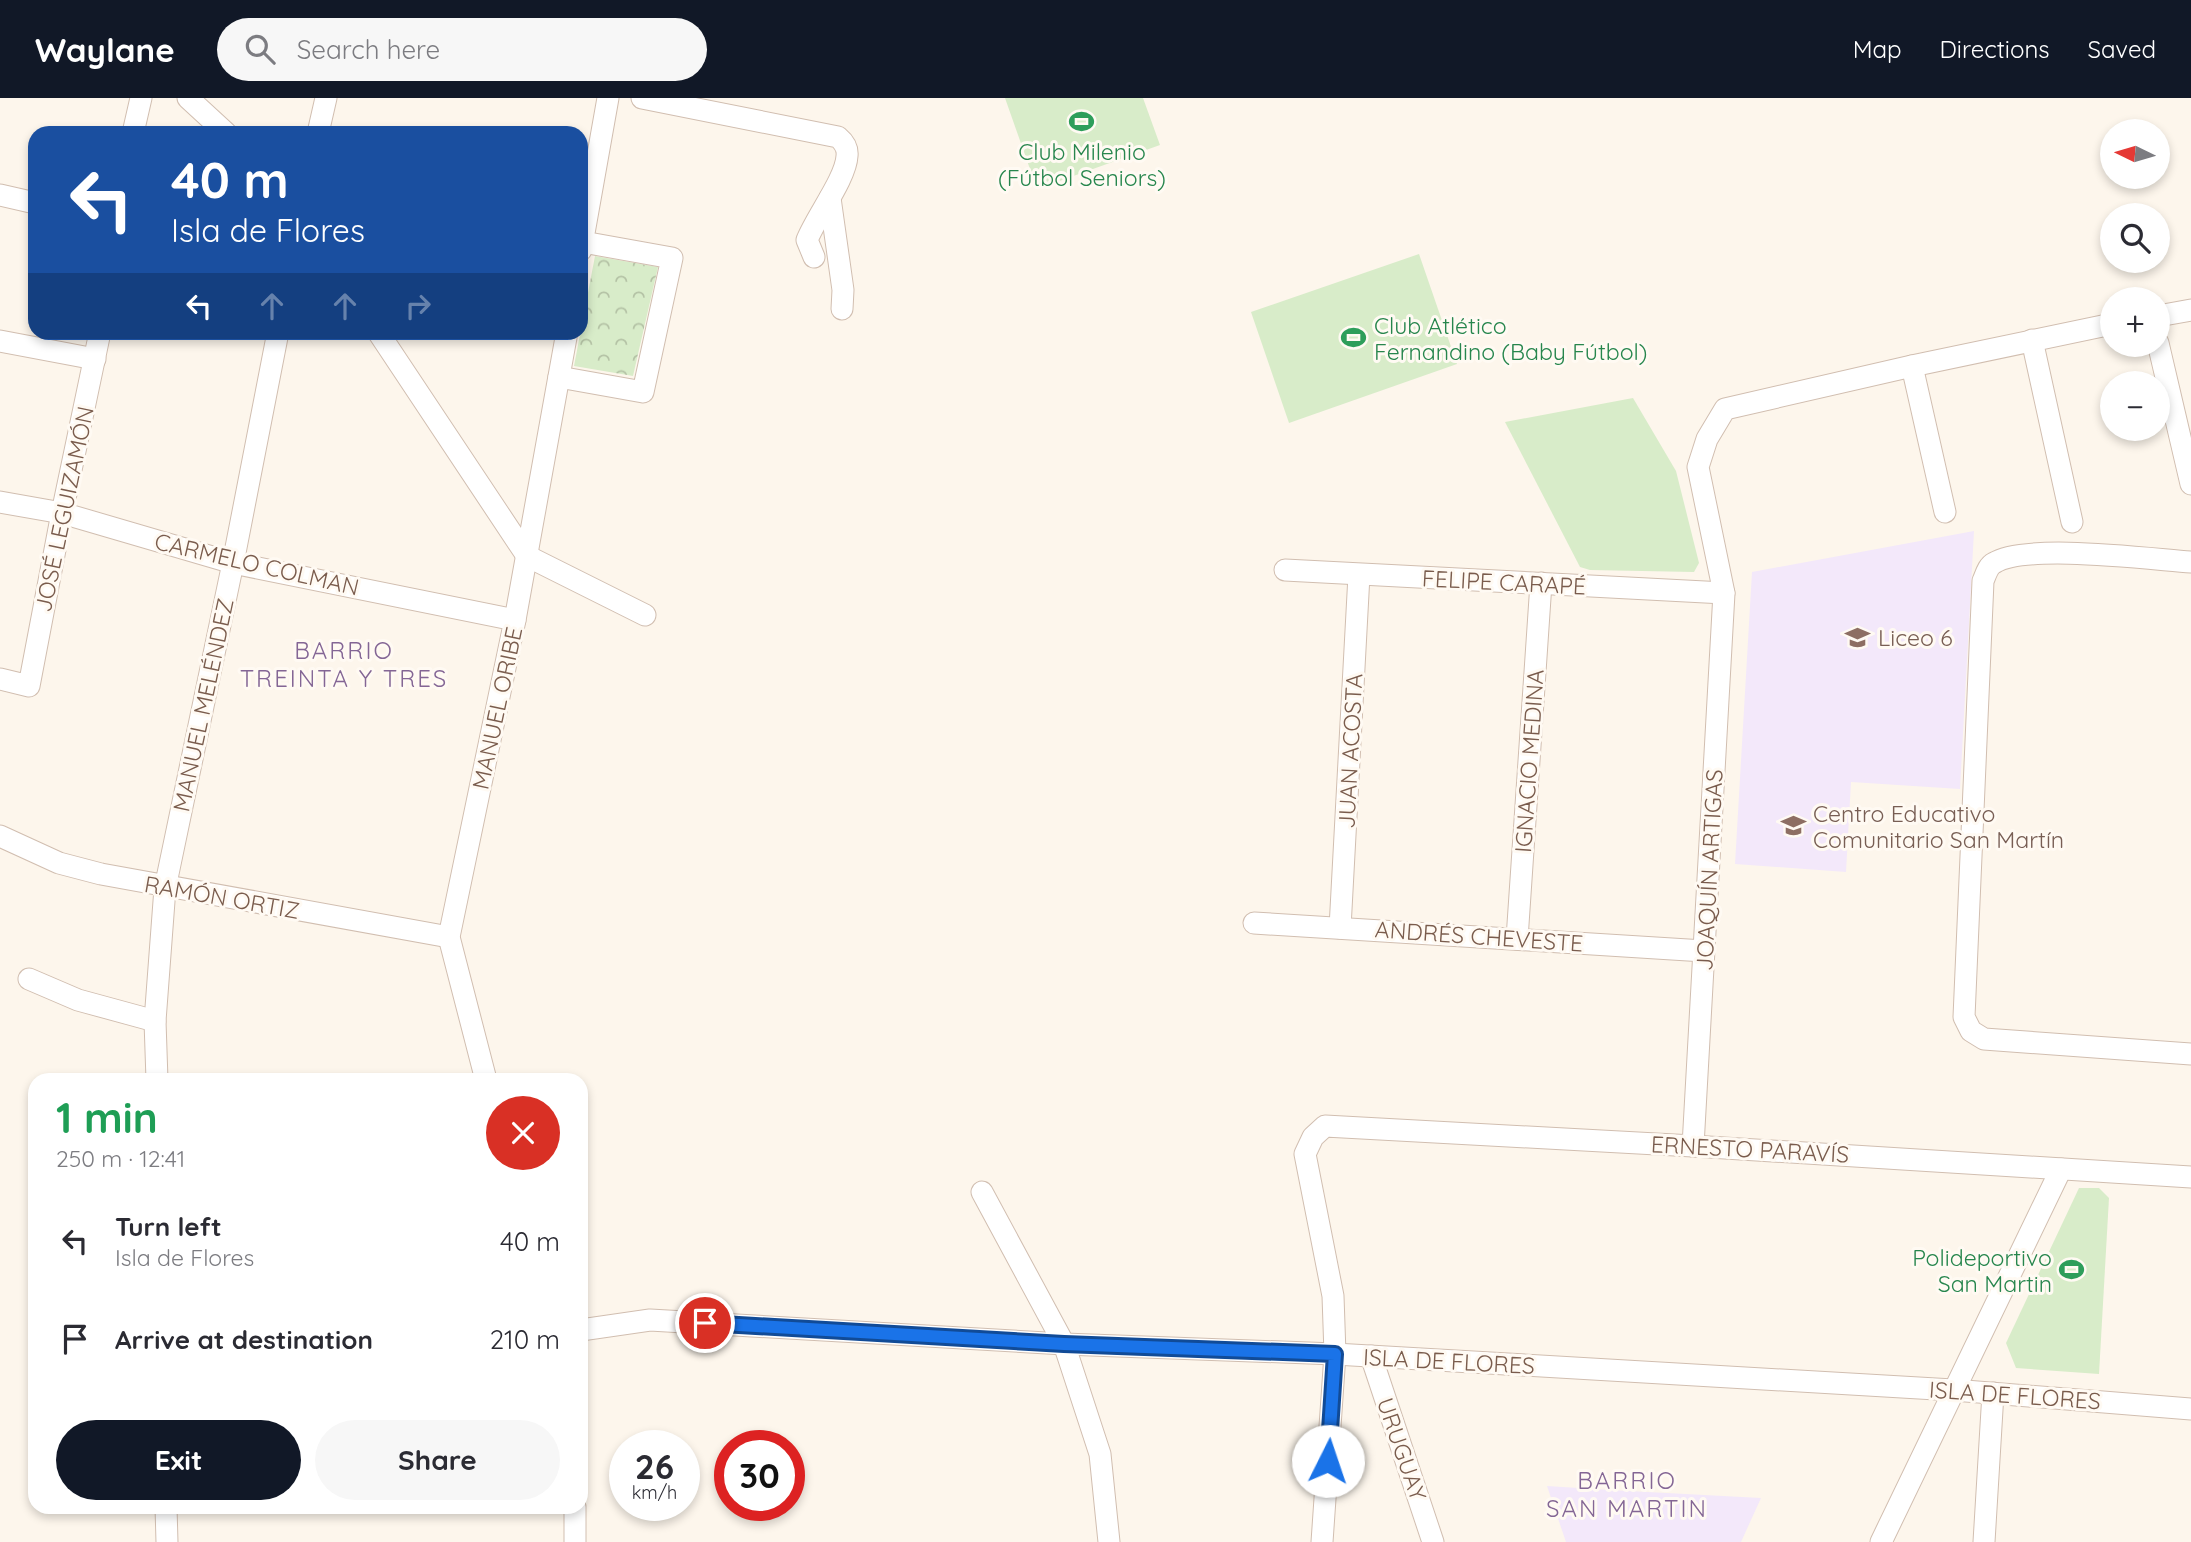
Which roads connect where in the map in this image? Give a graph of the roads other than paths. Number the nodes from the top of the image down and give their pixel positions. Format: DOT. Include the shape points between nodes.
graph roads {
  1 [pos="141,98"];
  2 [pos="188,98"];
  3 [pos="326,98"];
  4 [pos="608,98"];
  5 [pos="642,98"];
  6 [pos="135,126"];
  7 [pos="218,126"];
  8 [pos="320,126"];
  9 [pos="0,195"];
  10 [pos="830,198"];
  11 [pos="28,201"];
  12 [pos="588,212"];
  13 [pos="588,247"];
  14 [pos="814,257"];
  15 [pos="842,309"];
  16 [pos="2191,310"];
  17 [pos="2170,314"];
  18 [pos="2100,326"];
  19 [pos="99,340"];
  20 [pos="276,340"];
  21 [pos="383,340"];
  22 [pos="566,340"];
  23 [pos="2032,340"];
  24 [pos="0,341"];
  25 [pos="2161,357"];
  26 [pos="95,359"];
  27 [pos="1912,366"];
  28 [pos="559,377"];
  29 [pos="2191,484"];
  30 [pos="0,502"];
  31 [pos="1945,512"];
  32 [pos="62,513"];
  33 [pos="2072,522"];
  34 [pos="527,556"];
  35 [pos="2191,562"];
  36 [pos="233,563"];
  37 [pos="1284,570"];
  38 [pos="1359,575"];
  39 [pos="1541,583"];
  40 [pos="1724,593"];
  41 [pos="645,615"];
  42 [pos="515,620"];
  43 [pos="0,679"];
  44 [pos="0,836"];
  45 [pos="165,888"];
  46 [pos="1254,923"];
  47 [pos="1340,928"];
  48 [pos="449,937"];
  49 [pos="1517,939"];
  50 [pos="1704,951"];
  51 [pos="29,979"];
  52 [pos="155,1021"];
  53 [pos="2191,1054"];
  54 [pos="157,1073"];
  55 [pos="484,1073"];
  56 [pos="1693,1146"];
  57 [pos="2061,1169"];
  58 [pos="2191,1177"];
  59 [pos="982,1192"];
  60 [pos="588,1329"];
  61 [pos="1064,1344"];
  62 [pos="1335,1354"];
  63 [pos="1371,1356"];
  64 [pos="1953,1390"];
  65 [pos="1993,1393"];
  66 [pos="2191,1409"];
  67 [pos="166,1514"];
  68 [pos="575,1514"];
  69 [pos="167,1542"];
  70 [pos="575,1542"];
  71 [pos="1109,1542"];
  72 [pos="1322,1542"];
  73 [pos="1433,1542"];
  74 [pos="1881,1542"];
  75 [pos="1984,1542"];
  1 -- 6 [label="street"];
  2 -- 7 [label="street"];
  3 -- 8 [label="street"];
  4 -- 12 [label="street"];
  5 -- 10 [label="street" via="838,137 848,156"];
  9 -- 11 [label="street"];
  10 -- 14 [label="street" via="807,240"];
  10 -- 15 [label="street"];
  13 -- 28 [label="street" via="672,258 643,393"];
  16 -- 17 [label="street"];
  18 -- 23 [label="street"];
  19 -- 26 [label="street, JOSÉ LEGUIZAMÓN"];
  20 -- 36 [label="street, MANUEL MELÉNDEZ"];
  21 -- 34 [label="street"];
  22 -- 28 [label="street, MANUEL ORIBE"];
  23 -- 27 [label="street"];
  23 -- 33 [label="street"];
  24 -- 26 [label="street"];
  25 -- 29 [label="street"];
  26 -- 32 [label="street, JOSÉ LEGUIZAMÓN"];
  27 -- 31 [label="street"];
  27 -- 40 [label="street, JOAQUÍN ARTIGAS" via="1725,409 1707,439 1698,467"];
  28 -- 34 [label="street, MANUEL ORIBE"];
  30 -- 32 [label="street, CARMELO COLMAN"];
  32 -- 36 [label="street, CARMELO COLMAN"];
  32 -- 43 [label="street, JOSÉ LEGUIZAMÓN" via="29,686"];
  34 -- 41 [label="street"];
  34 -- 42 [label="street, MANUEL ORIBE"];
  35 -- 53 [label="street" via="2047,553 2006,557 1990,565 1983,581 1964,1017 1971,1031 1984,1039"];
  36 -- 42 [label="street, CARMELO COLMAN"];
  36 -- 45 [label="street, MANUEL MELÉNDEZ"];
  37 -- 38 [label="street, FELIPE CARAPÉ"];
  38 -- 39 [label="street, FELIPE CARAPÉ"];
  38 -- 47 [label="street, JUAN ACOSTA"];
  39 -- 40 [label="street, FELIPE CARAPÉ"];
  39 -- 49 [label="street, IGNACIO MEDINA"];
  40 -- 50 [label="street, JOAQUÍN ARTIGAS"];
  42 -- 48 [label="street, MANUEL ORIBE"];
  44 -- 45 [label="street, RAMÓN ORTIZ" via="59,863"];
  45 -- 48 [label="street, RAMÓN ORTIZ"];
  45 -- 52 [label="street, MANUEL MELÉNDEZ"];
  46 -- 47 [label="street, ANDRÉS CHEVESTE"];
  47 -- 49 [label="street, ANDRÉS CHEVESTE"];
  48 -- 55 [label="street, MANUEL ORIBE"];
  49 -- 50 [label="street, ANDRÉS CHEVESTE"];
  50 -- 56 [label="street, JOAQUÍN ARTIGAS"];
  51 -- 52 [label="street" via="78,1000"];
  52 -- 54 [label="street, MANUEL MELÉNDEZ"];
  56 -- 57 [label="street, ERNESTO PARAVÍS"];
  56 -- 62 [label="street, ERNESTO PARAVÍS" via="1325,1126 1312,1137 1305,1154 1334,1296"];
  57 -- 58 [label="street, ERNESTO PARAVÍS"];
  57 -- 64 [label="street"];
  59 -- 61 [label="street"];
  60 -- 61 [label="street, ISLA DE FLORES" via="650,1320"];
  61 -- 62 [label="street, ISLA DE FLORES"];
  61 -- 71 [label="street" via="1100,1454"];
  62 -- 63 [label="street, ISLA DE FLORES"];
  62 -- 72 [label="street"];
  63 -- 64 [label="street, ISLA DE FLORES"];
  63 -- 73 [label="street, URUGUAY"];
  64 -- 65 [label="street, ISLA DE FLORES"];
  64 -- 74 [label="street"];
  65 -- 66 [label="street, ISLA DE FLORES"];
  65 -- 75 [label="street"];
  67 -- 69 [label="street"];
  68 -- 70 [label="street"];
}
